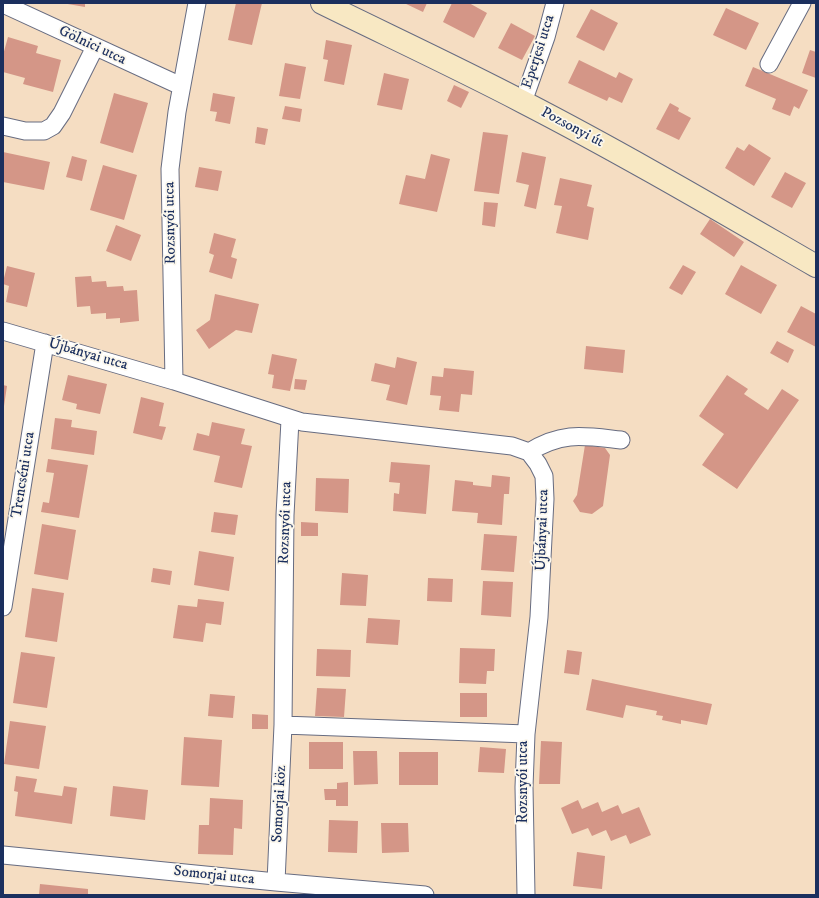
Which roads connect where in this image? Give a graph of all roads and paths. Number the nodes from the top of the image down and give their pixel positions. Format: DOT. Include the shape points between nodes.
graph roads {
  1 [pos="197,3"];
  2 [pos="322,3"];
  3 [pos="555,3"];
  4 [pos="802,3"];
  5 [pos="3,4"];
  6 [pos="95,47"];
  7 [pos="769,64"];
  8 [pos="182,86"];
  9 [pos="523,102"];
  10 [pos="3,126"];
  11 [pos="816,266"];
  12 [pos="3,331"];
  13 [pos="45,343"];
  14 [pos="174,380"];
  15 [pos="290,420"];
  16 [pos="621,440"];
  17 [pos="529,452"];
  18 [pos="3,607"];
  19 [pos="283,725"];
  20 [pos="526,734"];
  21 [pos="3,855"];
  22 [pos="276,882"];
  23 [pos="425,895"];
  24 [pos="526,895"];
  1 -- 8 [label="street, Rozsnyói utca"];
  2 -- 9 [label="street, Pozsonyi út"];
  3 -- 9 [label="street, Eperjesi utca"];
  4 -- 7 [label="street"];
  5 -- 6 [label="street, Gölnici utca"];
  6 -- 8 [label="street, Gölnici utca"];
  6 -- 10 [label="street" via="53,126 44,131 25,131"];
  8 -- 14 [label="street, Rozsnyói utca" via="170,169"];
  9 -- 11 [label="street, Pozsonyi út" via="690,193"];
  12 -- 13 [label="street, Újbányai utca"];
  13 -- 14 [label="street, Újbányai utca"];
  13 -- 18 [label="street, Trencséni utca"];
  14 -- 15 [label="street"];
  15 -- 17 [label="street" via="512,446"];
  15 -- 19 [label="street, Rozsnyói utca" via="285,515"];
  16 -- 17 [label="street" via="578,435 557,438"];
  17 -- 20 [label="street, Újbányai utca" via="544,476 545,498 539,617"];
  19 -- 20 [label="street, Rozsnyói utca"];
  19 -- 22 [label="street, Somorjai köz"];
  20 -- 24 [label="street, Rozsnyói utca"];
  21 -- 22 [label="street, Somorjai utca"];
  22 -- 23 [label="street, Somorjai utca"];
}
